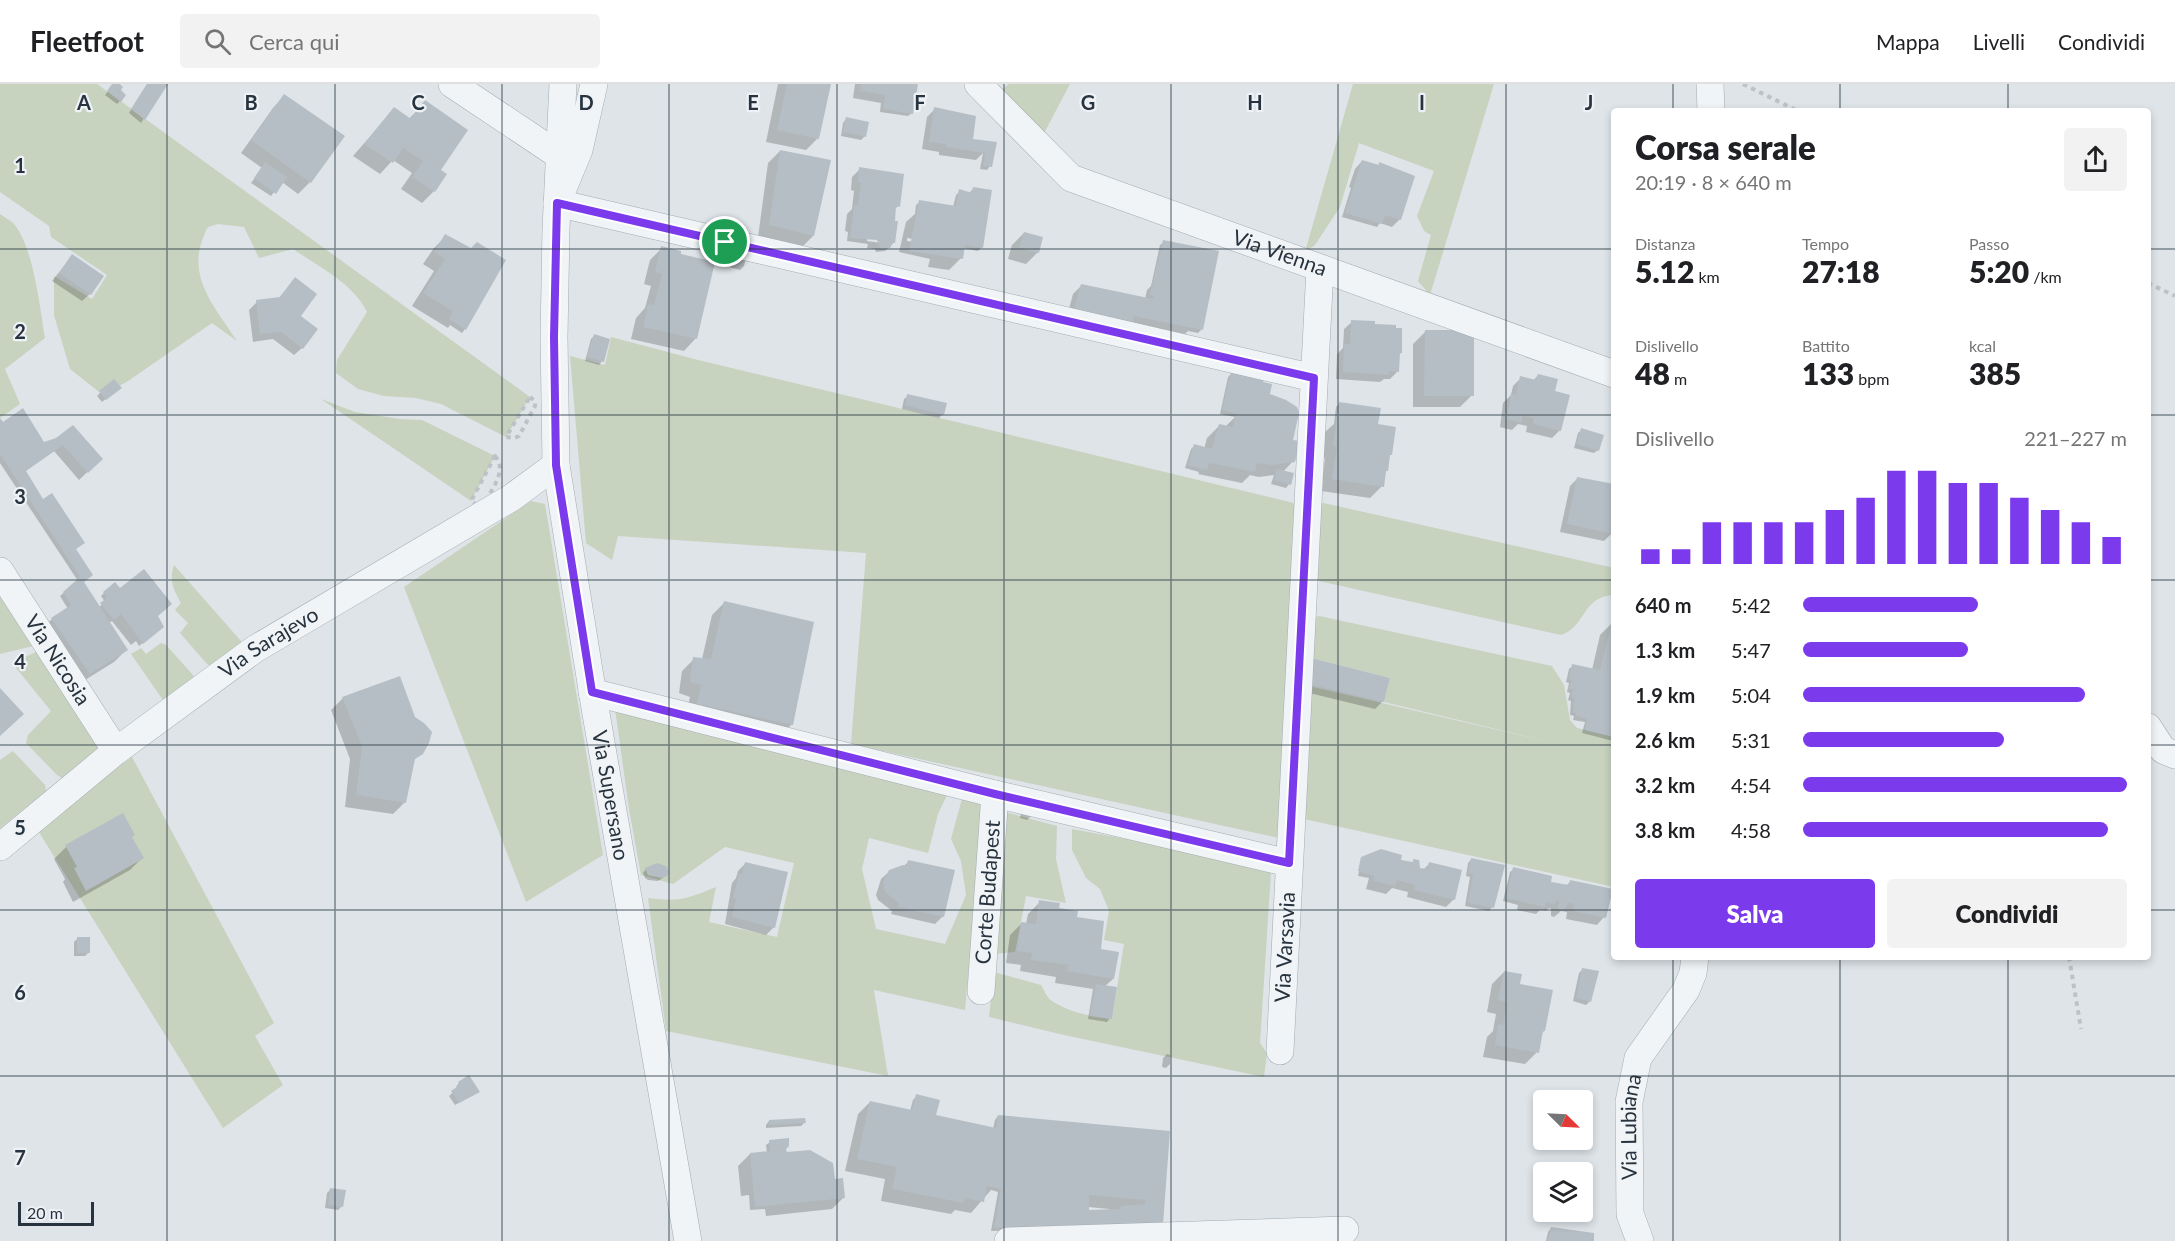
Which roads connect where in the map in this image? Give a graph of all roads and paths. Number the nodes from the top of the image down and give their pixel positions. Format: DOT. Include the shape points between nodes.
graph roads {
  1 [pos="452,84"];
  2 [pos="563,84"];
  3 [pos="594,84"];
  4 [pos="978,84"];
  5 [pos="1710,84"];
  6 [pos="1743,84"];
  7 [pos="1711,108"];
  8 [pos="1792,108"];
  9 [pos="560,156"];
  10 [pos="557,203"];
  11 [pos="1320,268"];
  12 [pos="2151,284"];
  13 [pos="2175,296"];
  14 [pos="1611,373"];
  15 [pos="1314,378"];
  16 [pos="535,401"];
  17 [pos="556,465"];
  18 [pos="0,571"];
  19 [pos="592,692"];
  20 [pos="2151,732"];
  21 [pos="116,751"];
  22 [pos="2175,755"];
  23 [pos="995,794"];
  24 [pos="0,847"];
  25 [pos="1289,863"];
  26 [pos="1695,960"];
  27 [pos="2070,960"];
  28 [pos="981,991"];
  29 [pos="2081,1029"];
  30 [pos="1280,1051"];
  31 [pos="1345,1230"];
  32 [pos="688,1241"];
  33 [pos="1008,1241"];
  34 [pos="1640,1241"];
  1 -- 9 [label="street"];
  2 -- 9 [label="street, Via Supersano"];
  3 -- 10 [label="street, Via Supersano" via="579,150"];
  4 -- 11 [label="street, Via Vienna" via="1071,178"];
  5 -- 7 [label="street"];
  6 -- 8 [label="path"];
  9 -- 10 [label="street, Via Supersano"];
  10 -- 15 [label="street"];
  10 -- 17 [label="street, Via Supersano"];
  11 -- 14 [label="street, Via Vienna"];
  11 -- 15 [label="street, Via Varsavia"];
  12 -- 13 [label="path"];
  15 -- 25 [label="street, Via Varsavia"];
  16 -- 16 [label="path" via="519,436 506,437 530,398"];
  17 -- 19 [label="street, Via Supersano"];
  17 -- 21 [label="street, Via Sarajevo" via="512,498 255,649"];
  18 -- 21 [label="street, Via Nicosia"];
  19 -- 23 [label="street"];
  19 -- 32 [label="street, Via Supersano"];
  20 -- 22 [label="street" via="2163,750"];
  21 -- 24 [label="street, Via Sarajevo"];
  23 -- 25 [label="street"];
  23 -- 28 [label="street, Corte Budapest"];
  25 -- 30 [label="street, Via Varsavia"];
  26 -- 34 [label="street, Via Lubiana" via="1686,990 1638,1058 1629,1102 1630,1214"];
  27 -- 29 [label="path"];
  31 -- 33 [label="street"];
}
